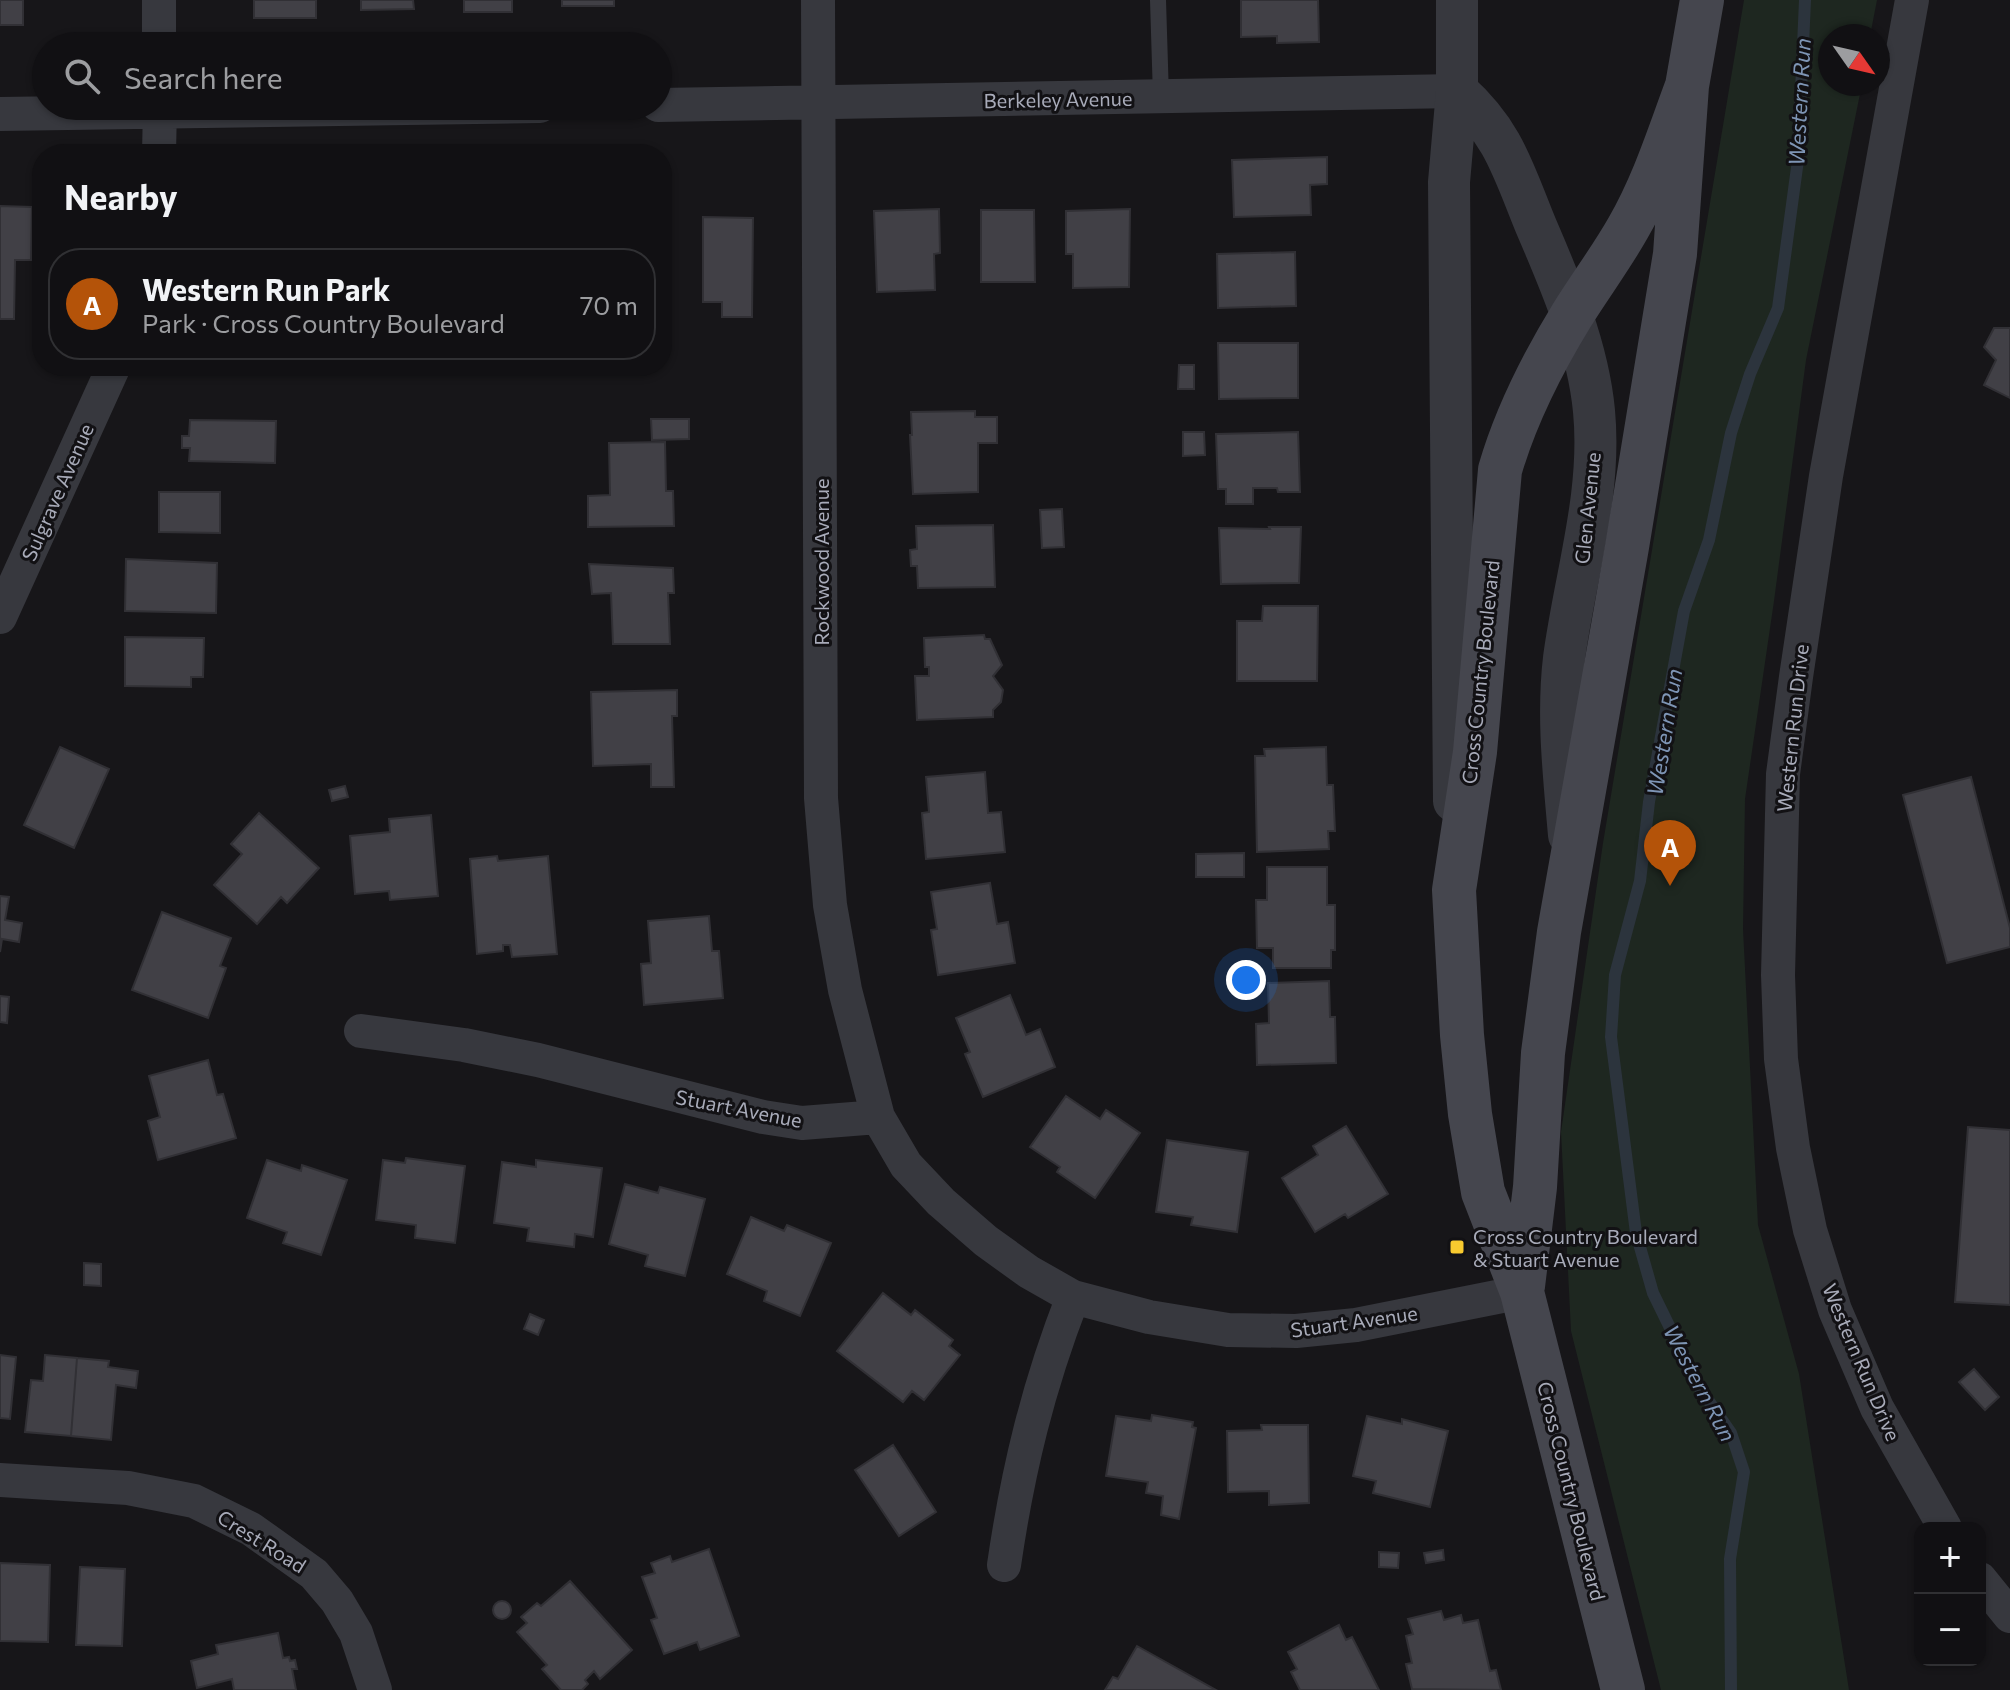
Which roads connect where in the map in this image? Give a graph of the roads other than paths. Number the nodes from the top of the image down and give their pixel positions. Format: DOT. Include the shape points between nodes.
graph roads {
  1 [pos="159,0"];
  2 [pos="818,0"];
  3 [pos="1158,0"];
  4 [pos="1457,0"];
  5 [pos="1702,0"];
  6 [pos="1912,0"];
  7 [pos="159,32"];
  8 [pos="1687,86"];
  9 [pos="1457,91"];
  10 [pos="1161,97"];
  11 [pos="820,103"];
  12 [pos="672,105"];
  13 [pos="32,113"];
  14 [pos="0,114"];
  15 [pos="160,120"];
  16 [pos="159,144"];
  17 [pos="1571,316"];
  18 [pos="109,376"];
  19 [pos="0,617"];
  20 [pos="1571,860"];
  21 [pos="1454,890"];
  22 [pos="361,1031"];
  23 [pos="878,1117"];
  24 [pos="1522,1292"];
  25 [pos="1073,1297"];
  26 [pos="0,1480"];
  27 [pos="1942,1522"];
  28 [pos="1004,1565"];
  29 [pos="1986,1586"];
  30 [pos="2010,1616"];
  31 [pos="375,1690"];
  32 [pos="1623,1690"];
  1 -- 7 [label="street"];
  2 -- 11 [label="street, Rockwood Avenue"];
  3 -- 10 [label="lane"];
  4 -- 9 [label="street"];
  5 -- 8 [label="main road, Cross Country Boulevard"];
  6 -- 27 [label="street, Western Run Drive" via="1826,476 1796,677 1783,774 1778,975 1783,1074 1814,1244 1835,1310 1877,1408"];
  8 -- 17 [label="main road, Cross Country Boulevard" via="1648,190"];
  8 -- 20 [label="main road, Cross Country Boulevard" via="1675,254"];
  9 -- 10 [label="street, Berkeley Avenue"];
  9 -- 17 [label="street, Glen Avenue" via="1503,144"];
  9 -- 21 [label="street" via="1449,182"];
  10 -- 11 [label="street, Berkeley Avenue"];
  11 -- 12 [label="street, Berkeley Avenue"];
  11 -- 23 [label="street, Rockwood Avenue" via="821,798 830,905 845,990"];
  13 -- 14 [label="street"];
  15 -- 16 [label="street"];
  17 -- 20 [label="street, Glen Avenue" via="1594,410 1595,463 1564,660 1561,745"];
  17 -- 21 [label="main road, Cross Country Boulevard" via="1534,382 1500,470 1475,752"];
  18 -- 19 [label="street, Sulgrave Avenue"];
  20 -- 24 [label="main road, Cross Country Boulevard" via="1543,1053"];
  21 -- 24 [label="main road, Cross Country Boulevard" via="1462,1035 1483,1192"];
  22 -- 23 [label="street, Stuart Avenue" via="538,1060 763,1117 802,1123"];
  23 -- 25 [label="street, Stuart Avenue" via="906,1165 941,1202 1029,1272"];
  24 -- 25 [label="street, Stuart Avenue" via="1356,1325 1296,1331 1228,1330"];
  24 -- 32 [label="main road, Cross Country Boulevard"];
  25 -- 28 [label="street" via="1032,1415"];
  26 -- 31 [label="street, Crest Road" via="128,1488 194,1501 251,1529 314,1574 337,1601 356,1633"];
  29 -- 30 [label="street"];
}
